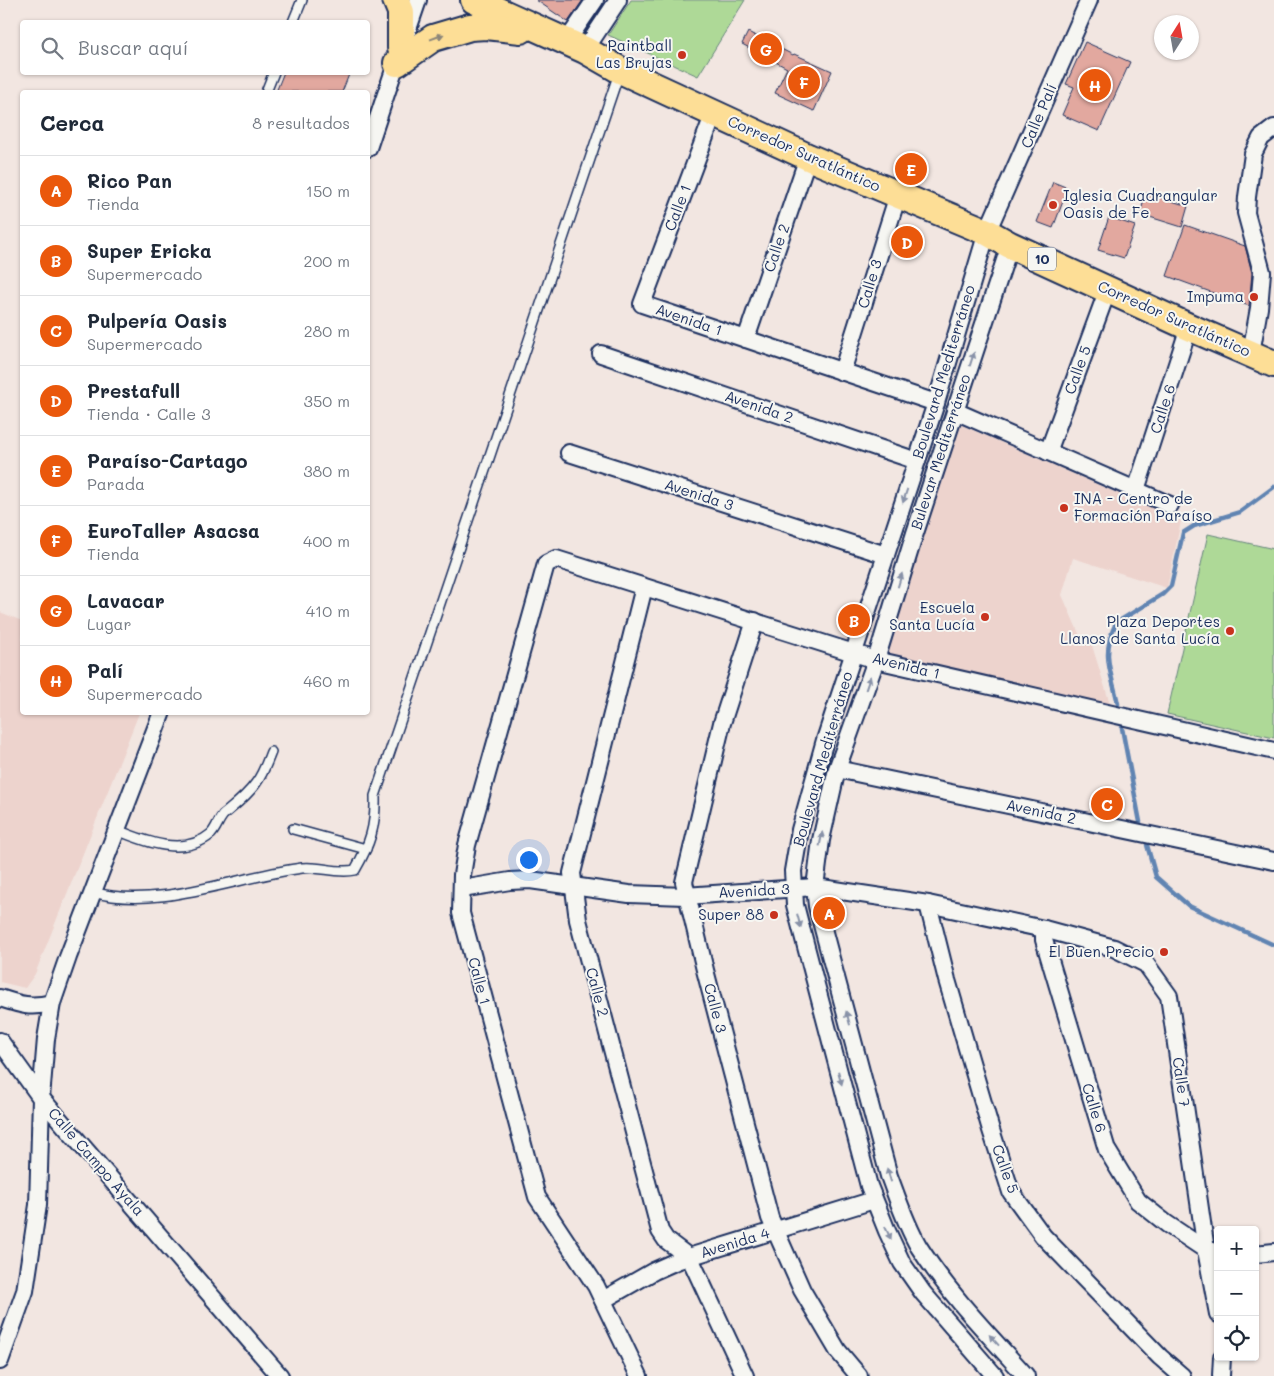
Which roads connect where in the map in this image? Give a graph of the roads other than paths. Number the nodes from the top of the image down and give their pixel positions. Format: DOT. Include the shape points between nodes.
graph roads {
  1 [pos="302,0"];
  2 [pos="396,0"];
  3 [pos="418,0"];
  4 [pos="474,0"];
  5 [pos="595,0"];
  6 [pos="618,0"];
  7 [pos="1089,0"];
  8 [pos="295,20"];
  9 [pos="567,41"];
  10 [pos="399,56"];
  11 [pos="620,70"];
  12 [pos="273,75"];
  13 [pos="267,90"];
  14 [pos="714,113"];
  15 [pos="1274,128"];
  16 [pos="370,140"];
  17 [pos="808,157"];
  18 [pos="898,195"];
  19 [pos="987,232"];
  20 [pos="1010,245"];
  21 [pos="1108,289"];
  22 [pos="642,304"];
  23 [pos="1189,328"];
  24 [pos="746,339"];
  25 [pos="1251,353"];
  26 [pos="601,354"];
  27 [pos="1274,364"];
  28 [pos="842,372"];
  29 [pos="936,403"];
  30 [pos="955,411"];
  31 [pos="569,452"];
  32 [pos="1048,452"];
  33 [pos="917,461"];
  34 [pos="1136,490"];
  35 [pos="1170,505"];
  36 [pos="886,555"];
  37 [pos="546,564"];
  38 [pos="644,587"];
  39 [pos="755,622"];
  40 [pos="854,652"];
  41 [pos="876,660"];
  42 [pos="161,715"];
  43 [pos="1274,751"];
  44 [pos="272,752"];
  45 [pos="837,769"];
  46 [pos="293,829"];
  47 [pos="117,830"];
  48 [pos="366,849"];
  49 [pos="1274,861"];
  50 [pos="573,886"];
  51 [pos="815,887"];
  52 [pos="462,889"];
  53 [pos="794,889"];
  54 [pos="93,892"];
  55 [pos="687,895"];
  56 [pos="928,904"];
  57 [pos="1044,928"];
  58 [pos="0,998"];
  59 [pos="52,1003"];
  60 [pos="0,1041"];
  61 [pos="40,1098"];
  62 [pos="874,1200"];
  63 [pos="775,1231"];
  64 [pos="1212,1251"];
  65 [pos="1274,1252"];
  66 [pos="1259,1254"];
  67 [pos="689,1257"];
  68 [pos="1214,1272"];
  69 [pos="603,1300"];
  70 [pos="0,1361"];
  71 [pos="1222,1361"];
  72 [pos="280,1376"];
  73 [pos="639,1376"];
  74 [pos="745,1376"];
  75 [pos="859,1376"];
  76 [pos="995,1376"];
  77 [pos="1026,1376"];
  78 [pos="1182,1376"];
  79 [pos="1221,1376"];
  1 -- 8 [label="lane"];
  2 -- 10 [label="main road" via="400,12"];
  3 -- 10 [label="street"];
  4 -- 9 [label="main road, Corredor Suratlántico / 10"];
  5 -- 9 [label="street"];
  6 -- 9 [label="street"];
  7 -- 19 [label="street, Calle Palí"];
  10 -- 9 [label="main road, one-way" via="433,38 470,27 486,26"];
  9 -- 11 [label="main road, Corredor Suratlántico / 10"];
  10 -- 16 [label="street"];
  11 -- 14 [label="main road, Corredor Suratlántico / 10"];
  11 -- 48 [label="lane" via="375,796 376,818"];
  12 -- 13 [label="lane"];
  14 -- 17 [label="main road, Corredor Suratlántico / 10"];
  14 -- 22 [label="street, Calle 1"];
  15 -- 25 [label="street" via="1261,138 1253,154 1247,197 1246,213 1262,272"];
  17 -- 18 [label="main road, Corredor Suratlántico / 10"];
  17 -- 24 [label="street, Calle 2"];
  18 -- 19 [label="main road, Corredor Suratlántico / 10"];
  18 -- 28 [label="street, Calle 3"];
  19 -- 20 [label="main road, Corredor Suratlántico / 10"];
  19 -- 29 [label="street, Boulevard Mediterráneo"];
  20 -- 21 [label="main road, Corredor Suratlántico / 10"];
  30 -- 20 [label="street, Bulevar Mediterráneo, one-way"];
  21 -- 23 [label="main road, Corredor Suratlántico / 10"];
  21 -- 32 [label="street, Calle 5"];
  22 -- 24 [label="street, Avenida 1"];
  23 -- 25 [label="main road, Corredor Suratlántico / 10"];
  23 -- 34 [label="street, Calle 6"];
  24 -- 28 [label="street, Avenida 1"];
  25 -- 27 [label="main road, Corredor Suratlántico / 10"];
  26 -- 33 [label="street, Avenida 2"];
  28 -- 29 [label="street, Avenida 1"];
  29 -- 33 [label="street, Boulevard Mediterráneo"];
  30 -- 32 [label="street"];
  41 -- 30 [label="street, Bulevar Mediterráneo, one-way"];
  31 -- 36 [label="street, Avenida 3"];
  32 -- 34 [label="street"];
  33 -- 36 [label="street, Boulevard Mediterráneo, one-way"];
  34 -- 35 [label="street"];
  36 -- 40 [label="street, Boulevard Mediterráneo"];
  37 -- 38 [label="street, Avenida 1" via="556,559"];
  37 -- 52 [label="street, Calle 1" via="467,845"];
  38 -- 39 [label="street, Avenida 1"];
  38 -- 50 [label="street, Calle 2" via="572,873"];
  39 -- 40 [label="street, Avenida 1"];
  39 -- 55 [label="street, Calle 3" via="722,723 684,882"];
  40 -- 41 [label="street, Avenida 1"];
  40 -- 53 [label="street, Boulevard Mediterráneo" via="800,830 793,871"];
  41 -- 43 [label="street, Avenida 1"];
  45 -- 41 [label="street, Boulevard Mediterráneo, one-way"];
  42 -- 47 [label="street, Calle Campo Ayala"];
  44 -- 47 [label="lane" via="257,782 221,817 212,833 197,844 175,846 145,841"];
  45 -- 49 [label="street, Avenida 2"];
  51 -- 45 [label="street, Boulevard Mediterráneo, one-way" via="821,840"];
  46 -- 48 [label="lane"];
  47 -- 54 [label="street, Calle Campo Ayala"];
  48 -- 54 [label="lane" via="355,870 345,872 306,867 176,894 132,897"];
  50 -- 52 [label="street, Avenida 3" via="510,880"];
  50 -- 55 [label="street, Avenida 3" via="629,894"];
  50 -- 67 [label="street, Calle 2" via="578,920 660,1230 666,1240"];
  51 -- 53 [label="street, Avenida 3"];
  51 -- 56 [label="street, Avenida 3"];
  77 -- 51 [label="street, Boulevard Mediterráneo, one-way" via="939,1276 918,1245 903,1214 889,1176 817,906"];
  52 -- 69 [label="street, Calle 1" via="460,913 537,1197"];
  53 -- 55 [label="street, Avenida 3"];
  53 -- 62 [label="street, Boulevard Mediterráneo, one-way" via="795,905"];
  54 -- 59 [label="street, Calle Campo Ayala"];
  55 -- 63 [label="street, Calle 3"];
  56 -- 57 [label="street, Avenida 3"];
  56 -- 78 [label="street, Calle 5" via="947,980 1011,1192 1043,1236 1160,1358"];
  57 -- 64 [label="street, Calle 6" via="1044,940 1107,1150 1138,1201 1167,1224"];
  57 -- 64 [label="street, Calle 7" via="1114,948 1146,964 1169,996"];
  58 -- 59 [label="street" via="35,1007"];
  59 -- 61 [label="street, Calle Campo Ayala"];
  60 -- 61 [label="street"];
  61 -- 70 [label="street" via="38,1205 25,1291"];
  61 -- 72 [label="street, Calle Campo Ayala"];
  62 -- 63 [label="street, Avenida 4"];
  62 -- 76 [label="street, Boulevard Mediterráneo, one-way" via="902,1263 923,1293"];
  63 -- 67 [label="street, Avenida 4"];
  63 -- 75 [label="street, Calle 3" via="802,1290 838,1351"];
  64 -- 68 [label="street, Calle 7"];
  65 -- 66 [label="street"];
  67 -- 69 [label="street, Avenida 4" via="654,1271"];
  67 -- 74 [label="street, Calle 2"];
  69 -- 73 [label="street, Calle 1"];
  71 -- 79 [label="street"];
}
